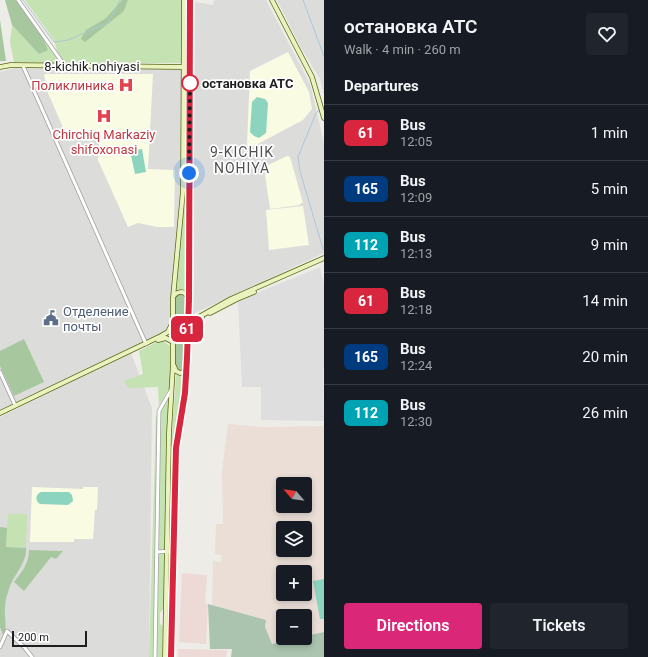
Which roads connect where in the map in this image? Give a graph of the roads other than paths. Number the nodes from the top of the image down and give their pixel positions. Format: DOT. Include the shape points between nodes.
graph roads {
  1 [pos="18,0"];
  2 [pos="184,0"];
  3 [pos="190,0"];
  4 [pos="272,0"];
  5 [pos="184,40"];
  6 [pos="191,40"];
  7 [pos="0,66"];
  8 [pos="23,66"];
  9 [pos="63,66"];
  10 [pos="183,67"];
  11 [pos="183,93"];
  12 [pos="190,93"];
  13 [pos="324,118"];
  14 [pos="183,191"];
  15 [pos="189,191"];
  16 [pos="324,260"];
  17 [pos="173,298"];
  18 [pos="189,299"];
  19 [pos="188,308"];
  20 [pos="173,320"];
  21 [pos="187,330"];
  22 [pos="173,342"];
  23 [pos="146,344"];
  24 [pos="173,364"];
  25 [pos="187,364"];
  26 [pos="0,372"];
  27 [pos="172,390"];
  28 [pos="15,405"];
  29 [pos="0,412"];
  30 [pos="167,551"];
  31 [pos="173,551"];
  32 [pos="157,552"];
  33 [pos="0,647"];
  34 [pos="32,657"];
  35 [pos="155,657"];
  36 [pos="165,657"];
  37 [pos="171,657"];
  1 -- 9 [label="street"];
  2 -- 5 [label="main road"];
  3 -- 6 [label="main road"];
  4 -- 13 [label="main road" via="312,77"];
  5 -- 6 [label="main road"];
  5 -- 10 [label="main road"];
  6 -- 12 [label="main road"];
  7 -- 8 [label="main road, 8-kichik nohiyasi"];
  8 -- 9 [label="main road, 8-kichik nohiyasi"];
  8 -- 23 [label="street"];
  9 -- 10 [label="main road, 8-kichik nohiyasi"];
  10 -- 11 [label="main road"];
  11 -- 12 [label="main road"];
  11 -- 14 [label="main road"];
  12 -- 15 [label="main road"];
  14 -- 15 [label="main road"];
  14 -- 17 [label="main road"];
  15 -- 18 [label="main road"];
  16 -- 19 [label="main road" via="238,296 199,317 191,317"];
  16 -- 21 [label="main road" via="237,299 200,318"];
  17 -- 18 [label="main road" via="181,292"];
  17 -- 20 [label="main road"];
  18 -- 19 [label="main road"];
  19 -- 21 [label="main road"];
  20 -- 22 [label="main road"];
  20 -- 23 [label="main road" via="166,333"];
  21 -- 25 [label="main road"];
  22 -- 23 [label="main road" via="163,339"];
  22 -- 24 [label="main road"];
  23 -- 28 [label="main road"];
  24 -- 25 [label="main road" via="175,370 180,373"];
  24 -- 27 [label="main road"];
  25 -- 31 [label="main road" via="176,448"];
  26 -- 28 [label="street"];
  27 -- 30 [label="main road"];
  27 -- 32 [label="street" via="159,411"];
  28 -- 29 [label="main road"];
  30 -- 31 [label="street"];
  30 -- 32 [label="street"];
  30 -- 36 [label="main road"];
  31 -- 37 [label="main road"];
  32 -- 35 [label="street"];
  33 -- 34 [label="street" via="7,631"];
}
